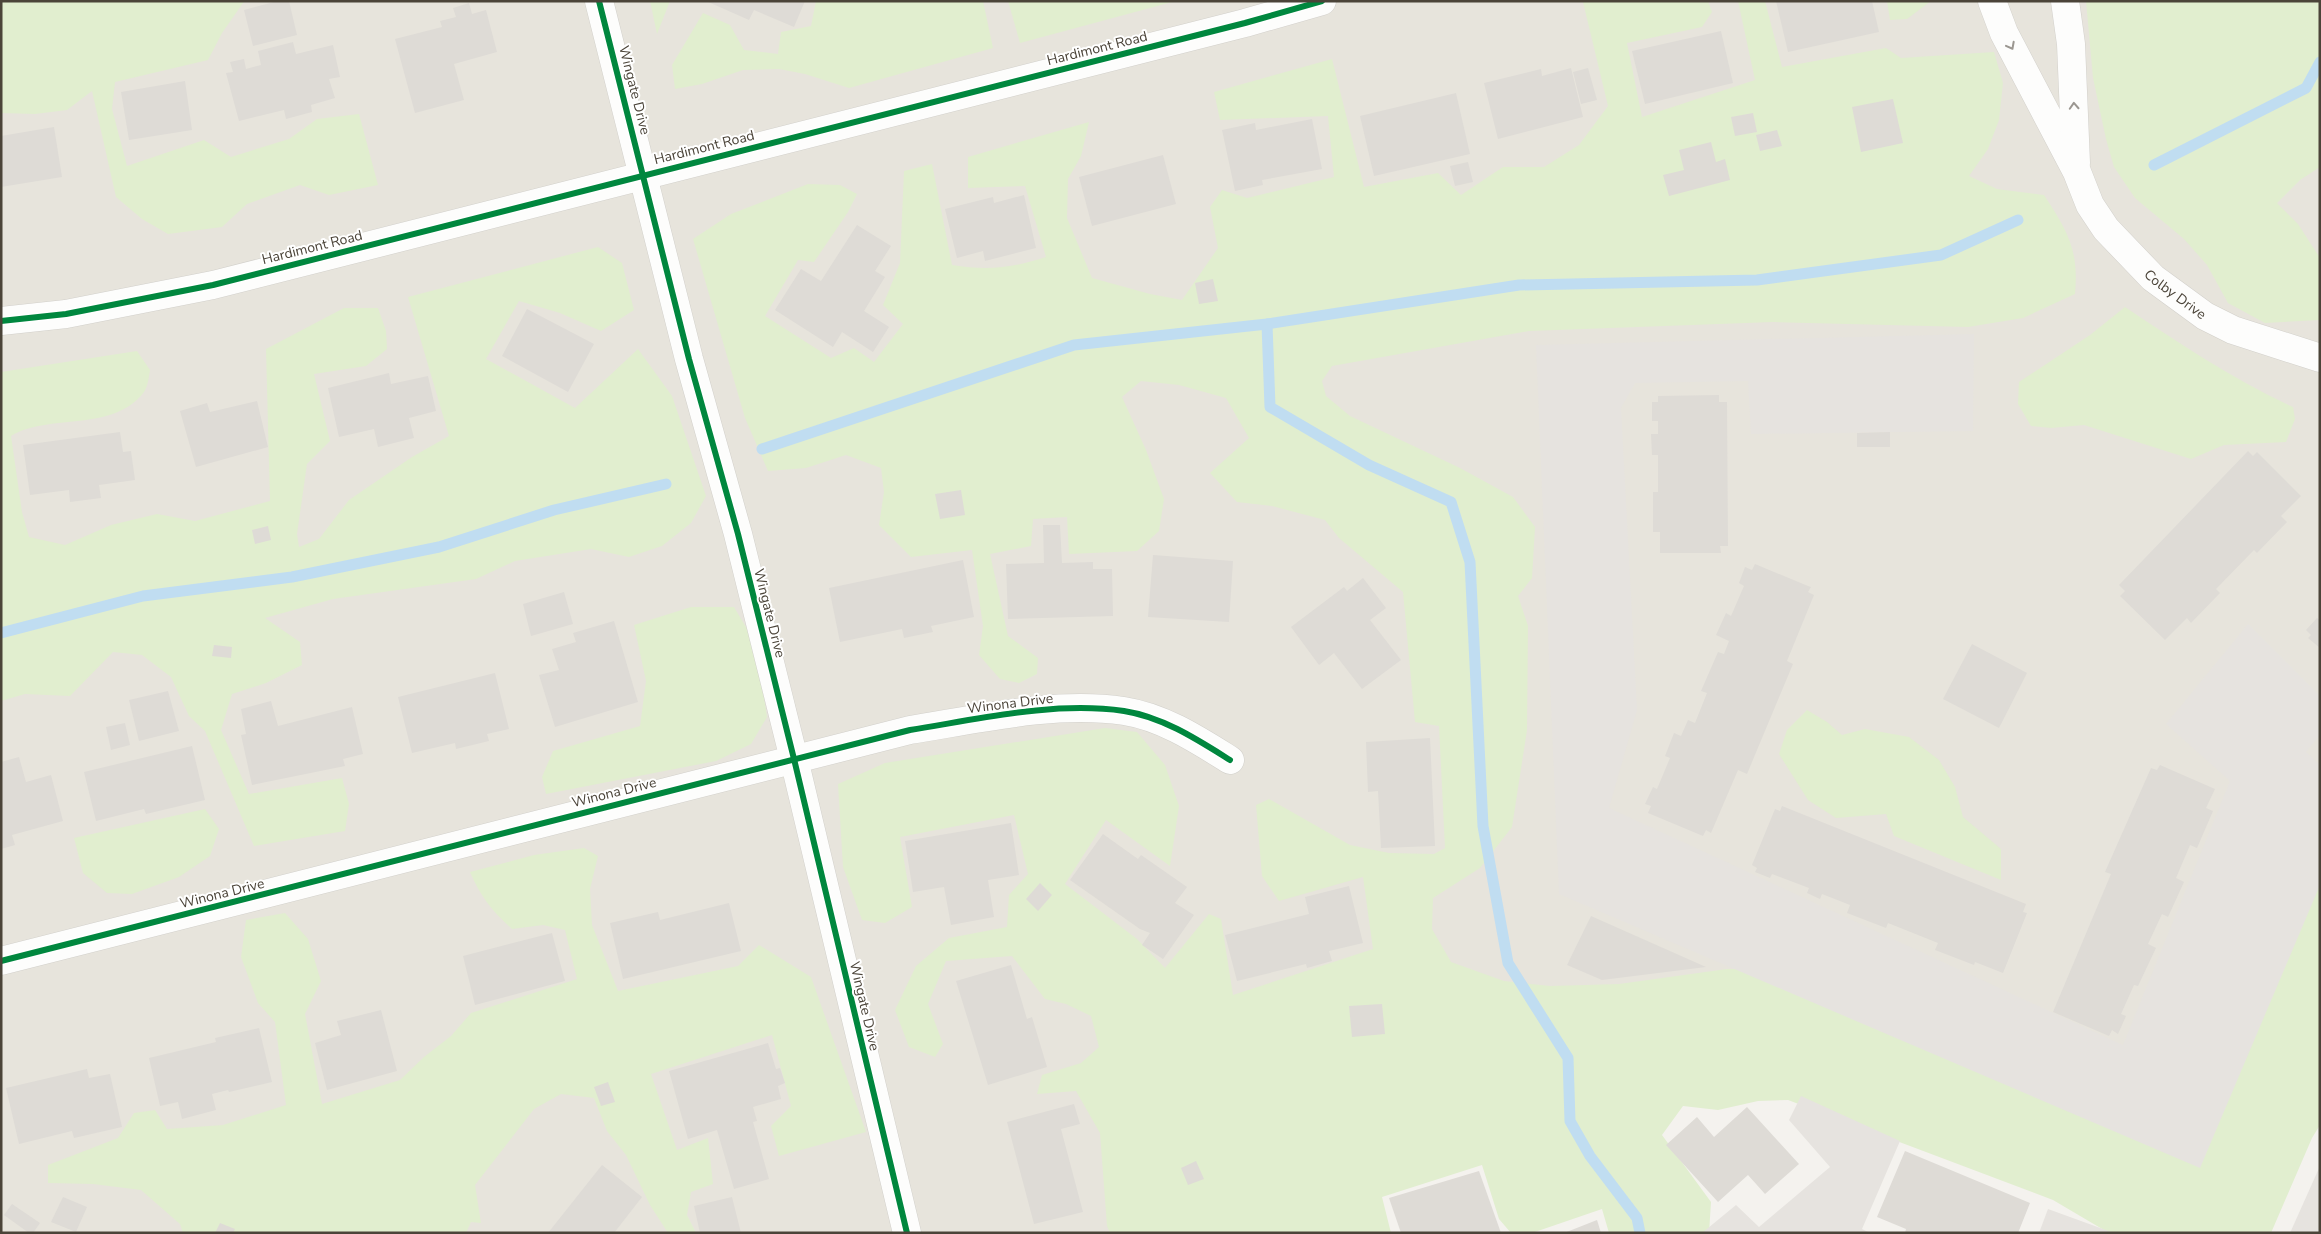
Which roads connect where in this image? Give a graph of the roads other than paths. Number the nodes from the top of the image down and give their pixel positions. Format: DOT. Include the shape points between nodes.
graph roads {
  1 [pos="599,1"];
  2 [pos="1322,1"];
  3 [pos="1992,1"];
  4 [pos="2065,1"];
  5 [pos="1273,8"];
  6 [pos="2077,172"];
  7 [pos="643,175"];
  8 [pos="1,320"];
  9 [pos="2320,358"];
  10 [pos="794,760"];
  11 [pos="1230,760"];
  12 [pos="1,962"];
  13 [pos="907,1233"];
  1 -- 7 [label="street, Wingate Drive"];
  2 -- 5 [label="street, Hardimont Road"];
  3 -- 6 [label="street, Colby Drive, one-way" via="2004,33"];
  6 -- 4 [label="street, Colby Drive, one-way" via="2071,44"];
  5 -- 7 [label="street, Hardimont Road"];
  6 -- 9 [label="street, Colby Drive" via="2090,205 2106,229 2153,278 2205,316 2233,330"];
  7 -- 8 [label="street, Hardimont Road" via="213,285 66,314"];
  7 -- 10 [label="street, Wingate Drive"];
  10 -- 11 [label="street, Winona Drive" via="910,730 1008,714 1068,709 1125,711 1166,724"];
  10 -- 12 [label="street, Winona Drive"];
  10 -- 13 [label="street, Wingate Drive"];
}
